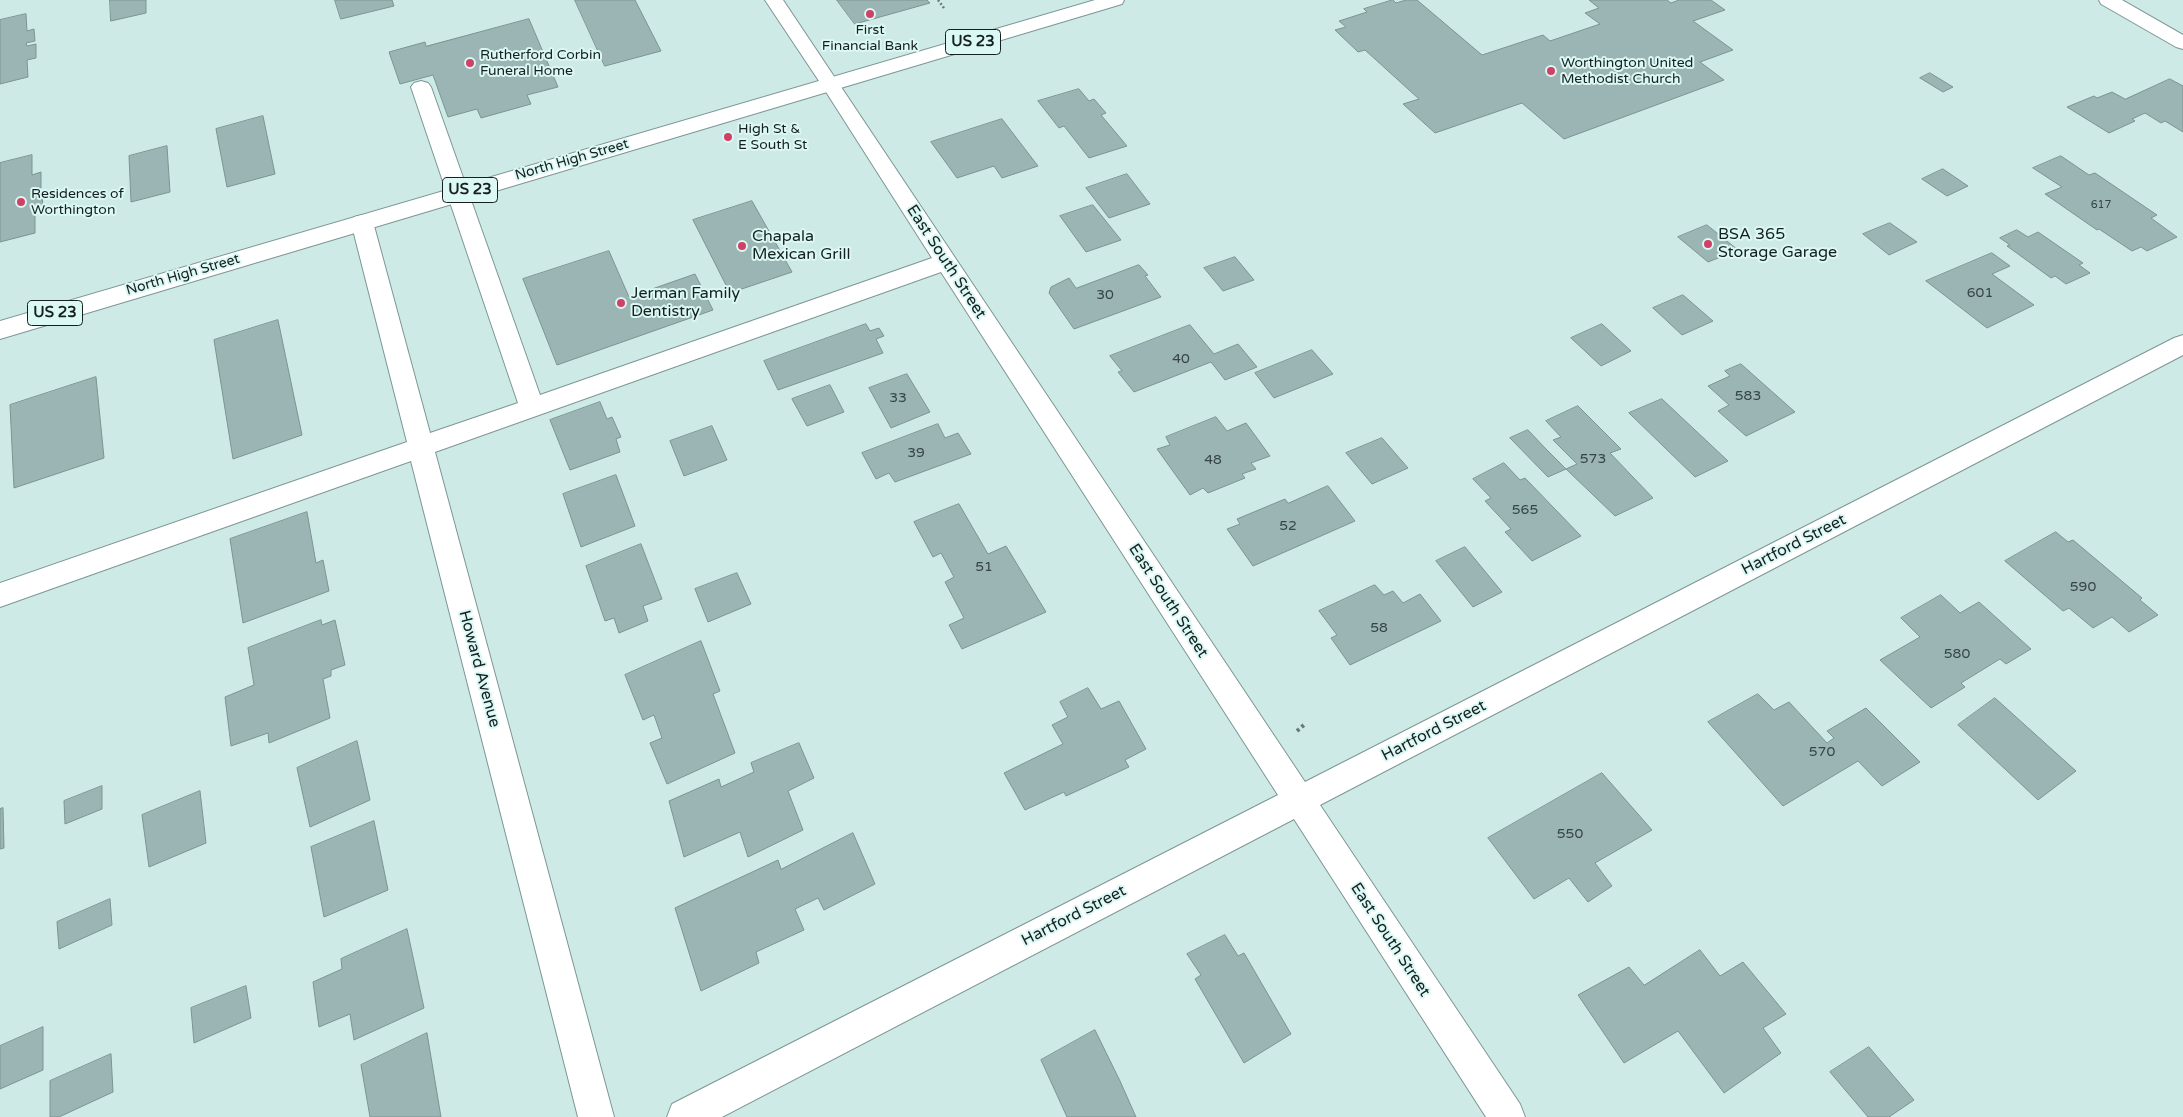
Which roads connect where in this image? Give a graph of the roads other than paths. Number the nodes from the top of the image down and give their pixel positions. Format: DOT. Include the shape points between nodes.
graph roads {
  1 [pos="774,0"];
  2 [pos="1115,0"];
  3 [pos="2108,0"];
  4 [pos="2183,43"];
  5 [pos="831,84"];
  6 [pos="421,87"];
  7 [pos="458,194"];
  8 [pos="362,222"];
  9 [pos="946,262"];
  10 [pos="0,330"];
  11 [pos="2183,344"];
  12 [pos="532,408"];
  13 [pos="421,446"];
  14 [pos="0,595"];
  15 [pos="1299,801"];
  16 [pos="596,1117"];
  17 [pos="685,1117"];
  18 [pos="1507,1117"];
  1 -- 5 [label="street, East South Street"];
  2 -- 5 [label="street, North High Street / US 23"];
  3 -- 4 [label="street"];
  5 -- 7 [label="street, North High Street / US 23"];
  5 -- 9 [label="street, East South Street"];
  6 -- 7 [label="street"];
  7 -- 8 [label="street, North High Street / US 23"];
  7 -- 12 [label="street"];
  8 -- 10 [label="street, North High Street / US 23"];
  8 -- 13 [label="street, Howard Avenue"];
  9 -- 12 [label="street"];
  9 -- 15 [label="street, East South Street"];
  11 -- 15 [label="street, Hartford Street"];
  12 -- 13 [label="street"];
  13 -- 14 [label="street"];
  13 -- 16 [label="street, Howard Avenue"];
  15 -- 17 [label="street, Hartford Street"];
  15 -- 18 [label="street, East South Street"];
}
